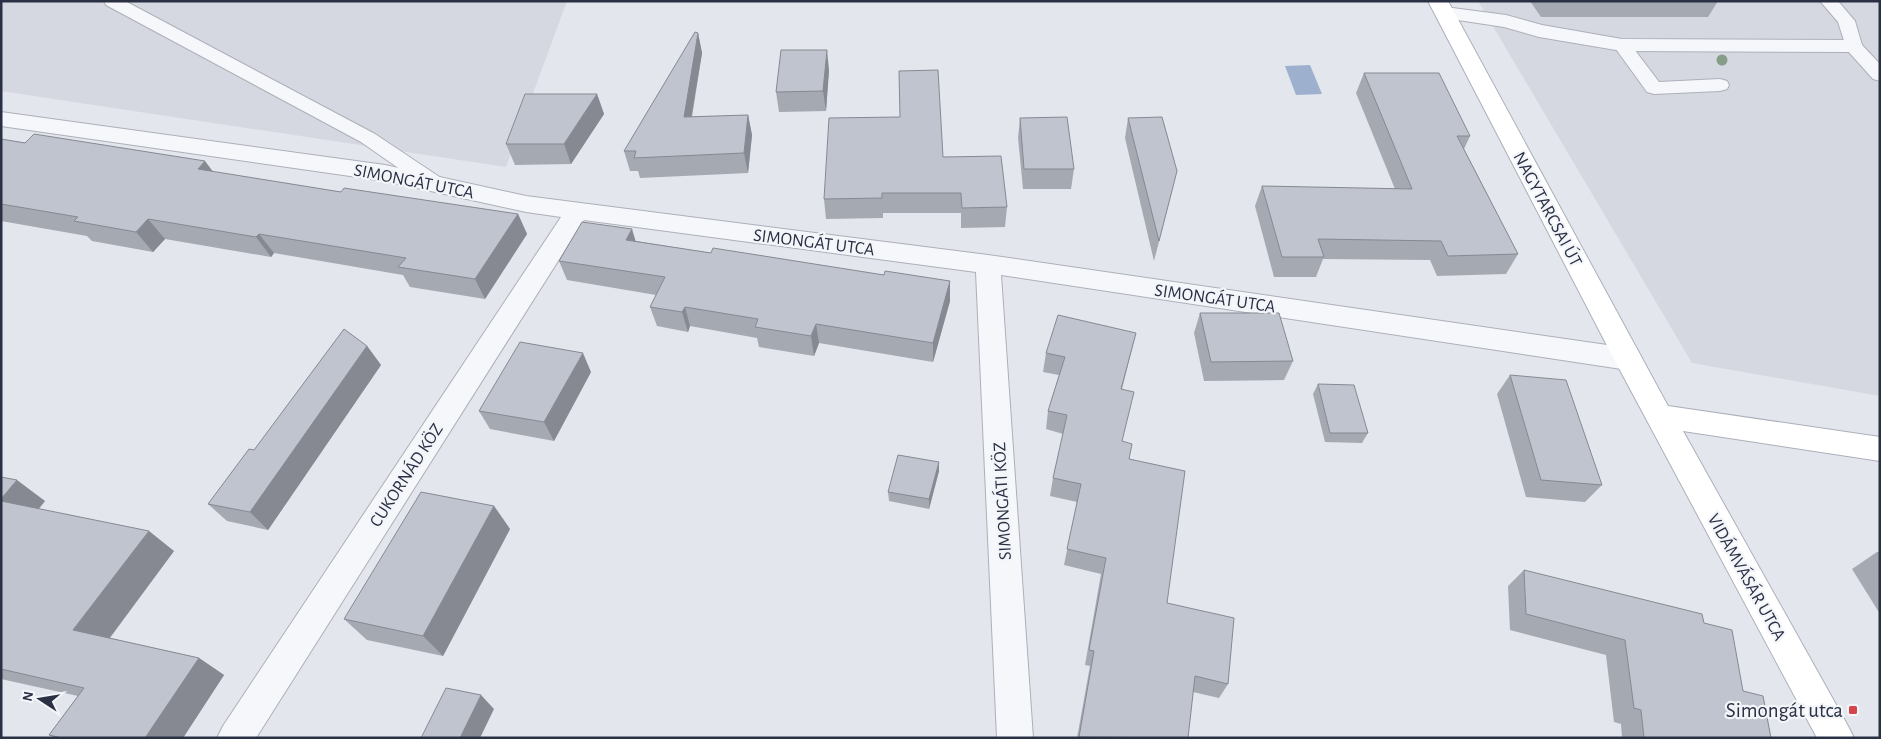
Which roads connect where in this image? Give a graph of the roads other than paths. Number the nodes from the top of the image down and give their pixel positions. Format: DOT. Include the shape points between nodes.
graph roads {
  1 [pos="112,1"];
  2 [pos="1828,1"];
  3 [pos="1442,7"];
  4 [pos="1622,46"];
  5 [pos="1853,46"];
  6 [pos="1880,75"];
  7 [pos="1720,85"];
  8 [pos="1,119"];
  9 [pos="434,183"];
  10 [pos="577,211"];
  11 [pos="988,264"];
  12 [pos="1628,359"];
  13 [pos="1659,416"];
  14 [pos="1880,449"];
  15 [pos="235,738"];
  16 [pos="1015,738"];
  17 [pos="1836,738"];
  1 -- 9 [label="lane" via="368,138"];
  2 -- 5 [label="lane" via="1846,21"];
  3 -- 4 [label="street" via="1539,31"];
  3 -- 12 [label="main road, NAGYTARCSAI ÚT"];
  4 -- 5 [label="street"];
  4 -- 7 [label="lane" via="1654,88"];
  5 -- 6 [label="lane"];
  8 -- 9 [label="street, SIMONGÁT UTCA"];
  9 -- 10 [label="street, SIMONGÁT UTCA" via="526,204"];
  10 -- 11 [label="street, SIMONGÁT UTCA"];
  10 -- 15 [label="street, CUKORNÁD KÖZ"];
  11 -- 12 [label="street, SIMONGÁT UTCA"];
  11 -- 16 [label="street, SIMONGÁTI KÖZ"];
  12 -- 13 [label="main road, NAGYTARCSAI ÚT"];
  13 -- 14 [label="main road"];
  13 -- 17 [label="main road, VIDÁMVÁSÁR UTCA"];
}
